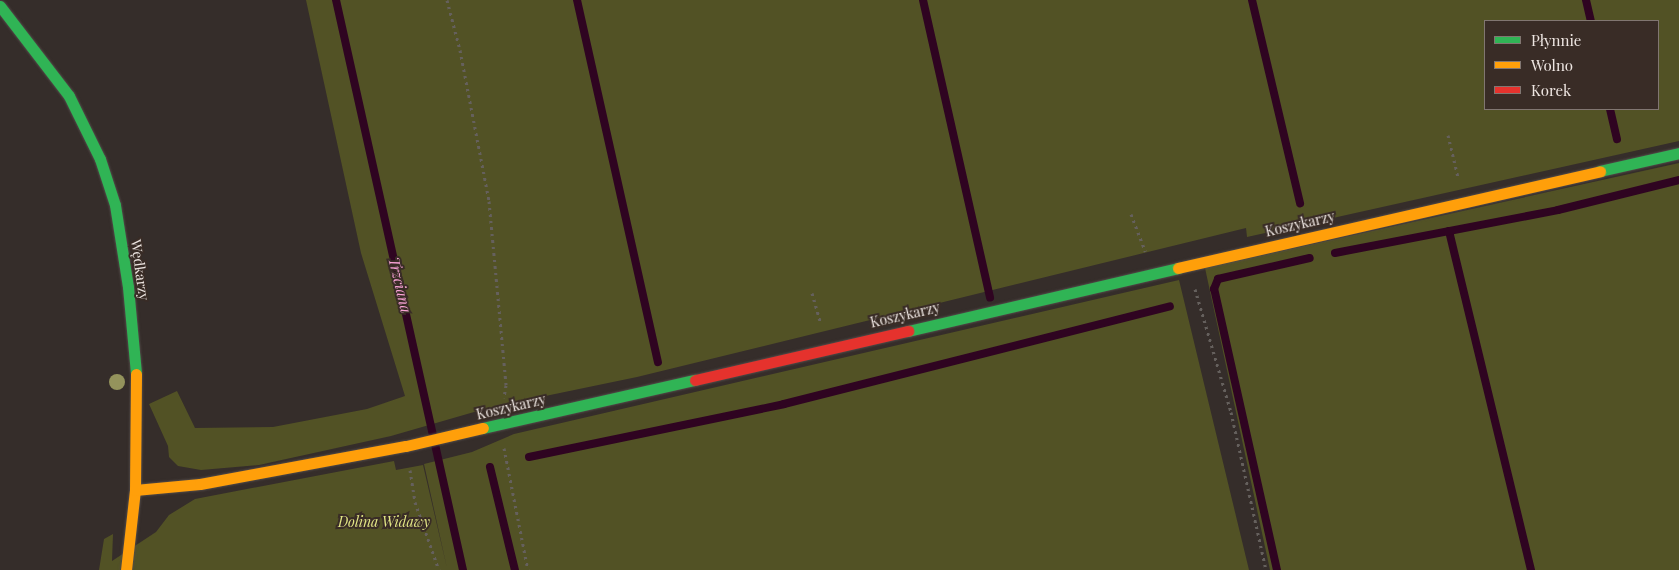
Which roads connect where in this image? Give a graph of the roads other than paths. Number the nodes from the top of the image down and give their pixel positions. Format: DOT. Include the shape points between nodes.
graph roads {
  1 [pos="0,6"];
  2 [pos="1679,153"];
  3 [pos="135,490"];
  4 [pos="126,570"];
  1 -- 3 [label="street, Wędkarzy" via="69,96 100,159 115,204 128,287 136,380"];
  2 -- 3 [label="street, Koszykarzy" via="421,443 200,484"];
  3 -- 4 [label="street, Wędkarzy"];
}
